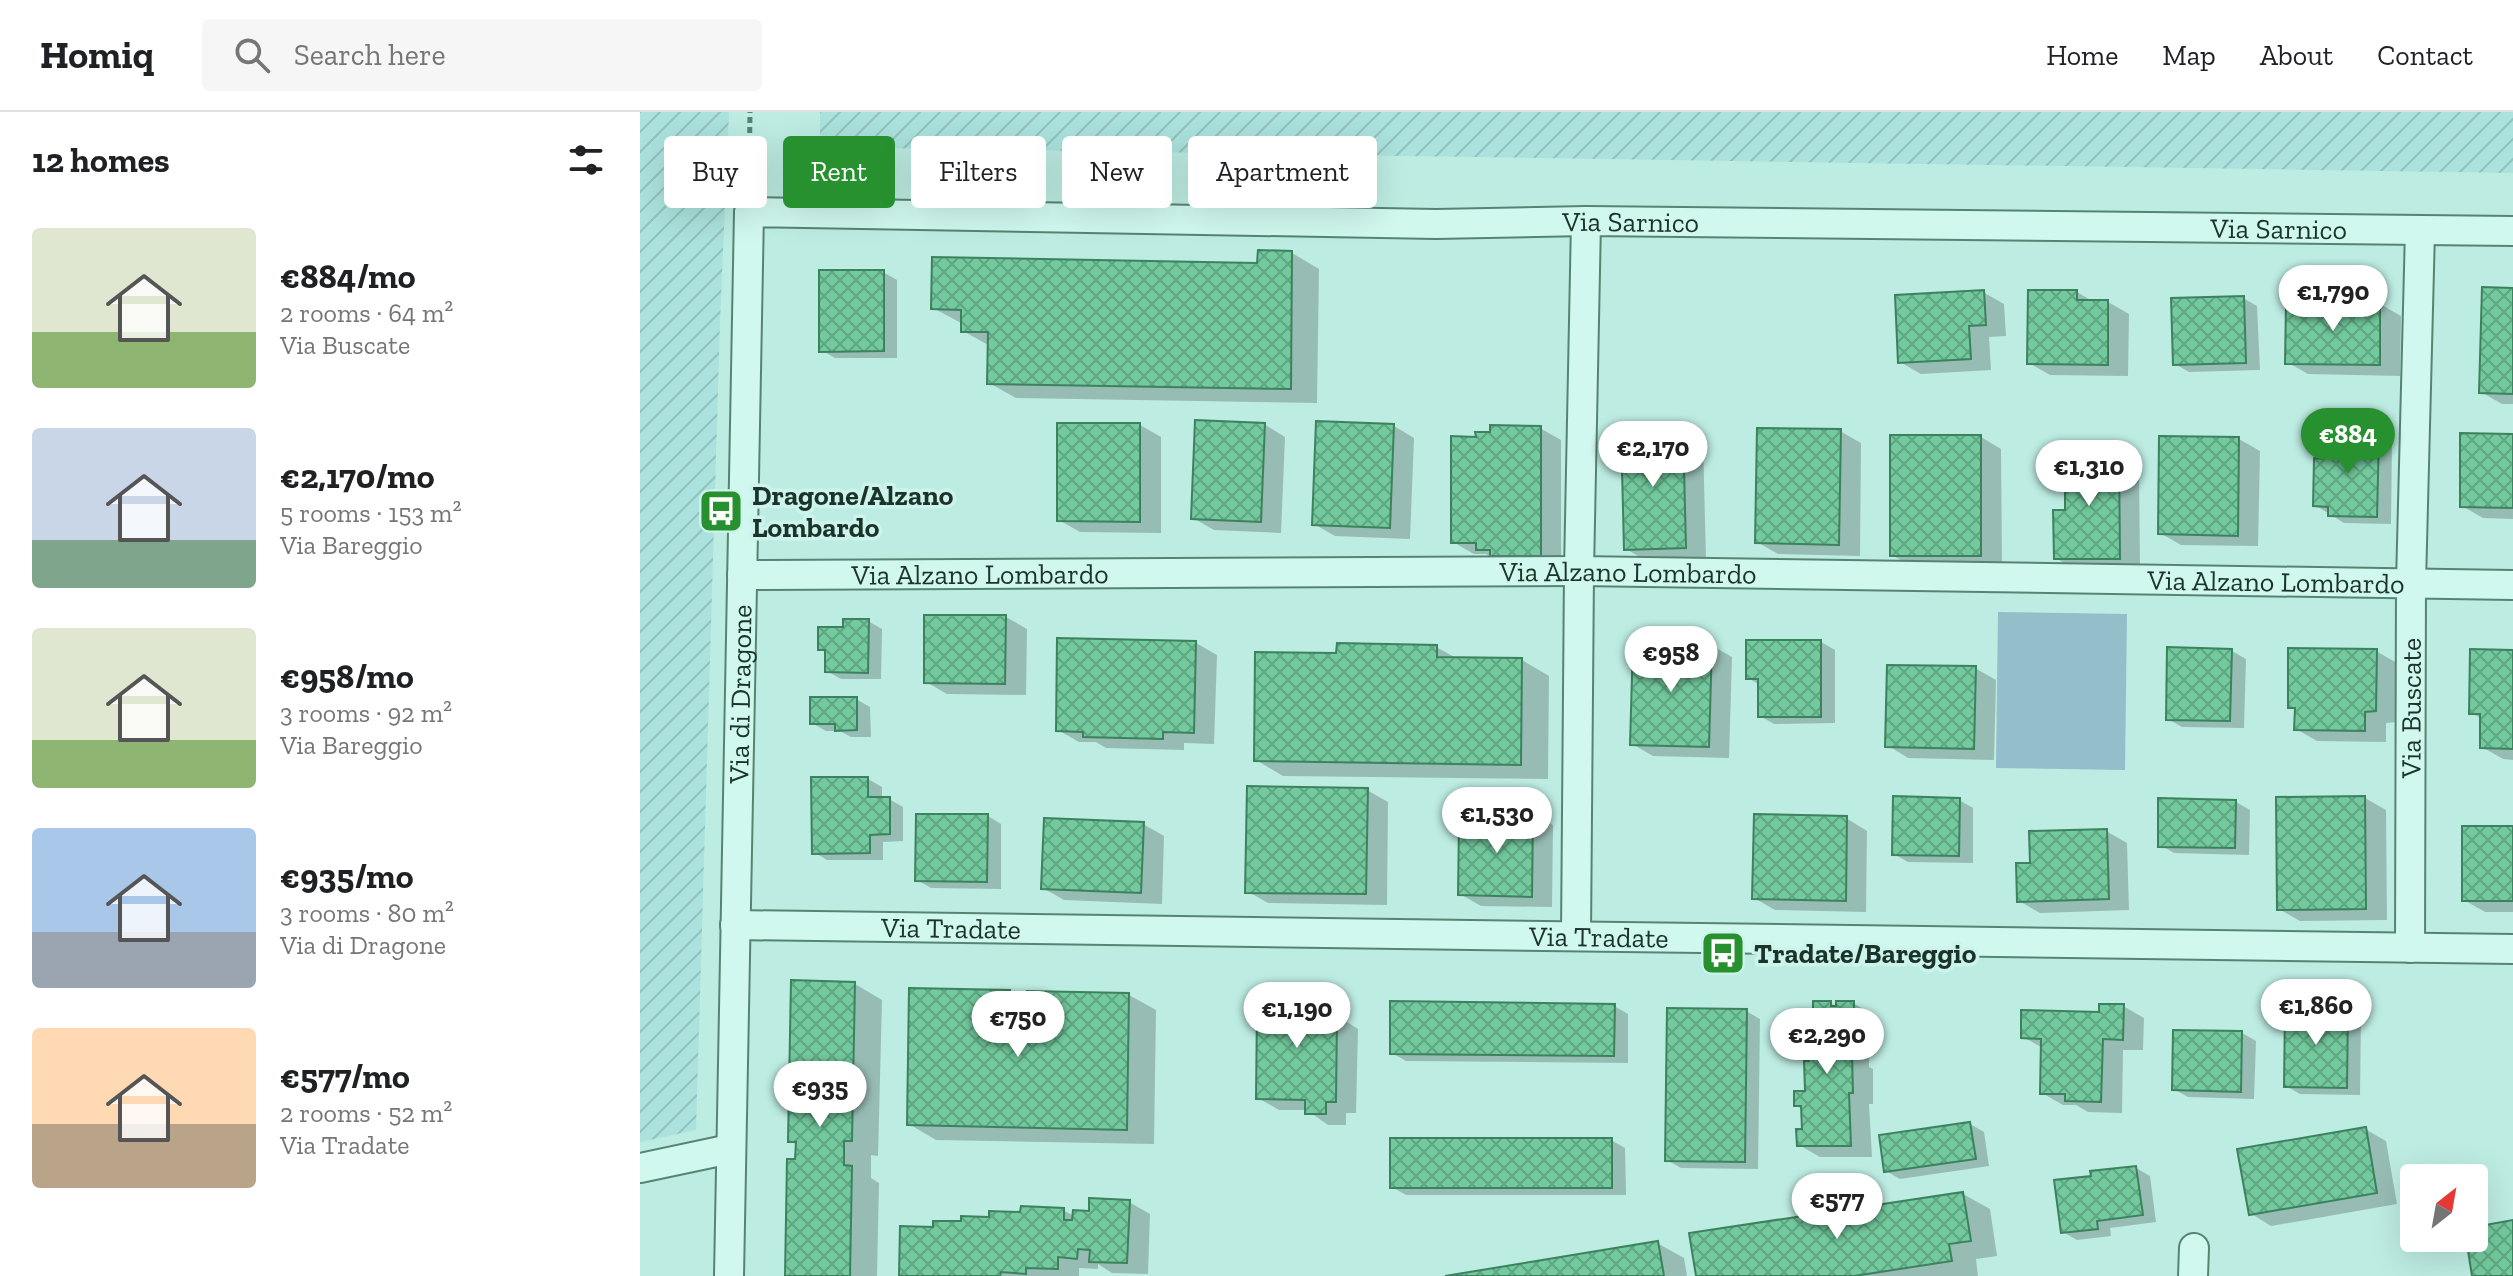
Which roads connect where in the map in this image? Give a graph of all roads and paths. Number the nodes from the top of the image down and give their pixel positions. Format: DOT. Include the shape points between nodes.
graph roads {
  1 [pos="750,112"];
  2 [pos="749,212"];
  3 [pos="1586,221"];
  4 [pos="2420,230"];
  5 [pos="2513,231"];
  6 [pos="1579,571"];
  7 [pos="742,575"];
  8 [pos="2411,583"];
  9 [pos="2513,585"];
  10 [pos="735,925"];
  11 [pos="1576,936"];
  12 [pos="2410,948"];
  13 [pos="2513,949"];
  14 [pos="730,1149"];
  15 [pos="640,1168"];
  16 [pos="729,1276"];
  1 -- 2 [label="path"];
  2 -- 3 [label="street, Via Sarnico" via="1436,224"];
  2 -- 7 [label="street, Via di Dragone"];
  3 -- 4 [label="street, Via Sarnico"];
  3 -- 6 [label="street"];
  4 -- 5 [label="street, Via Sarnico"];
  4 -- 8 [label="street, Via Buscate"];
  6 -- 7 [label="street, Via Alzano Lombardo"];
  6 -- 8 [label="street, Via Alzano Lombardo"];
  6 -- 11 [label="street"];
  7 -- 10 [label="street, Via di Dragone"];
  8 -- 9 [label="street, Via Alzano Lombardo"];
  8 -- 12 [label="street, Via Buscate"];
  10 -- 11 [label="street, Via Tradate"];
  10 -- 14 [label="street, Via di Dragone"];
  11 -- 12 [label="street, Via Tradate"];
  12 -- 13 [label="street, Via Tradate"];
  14 -- 15 [label="street"];
  14 -- 16 [label="street, Via di Dragone"];
}
